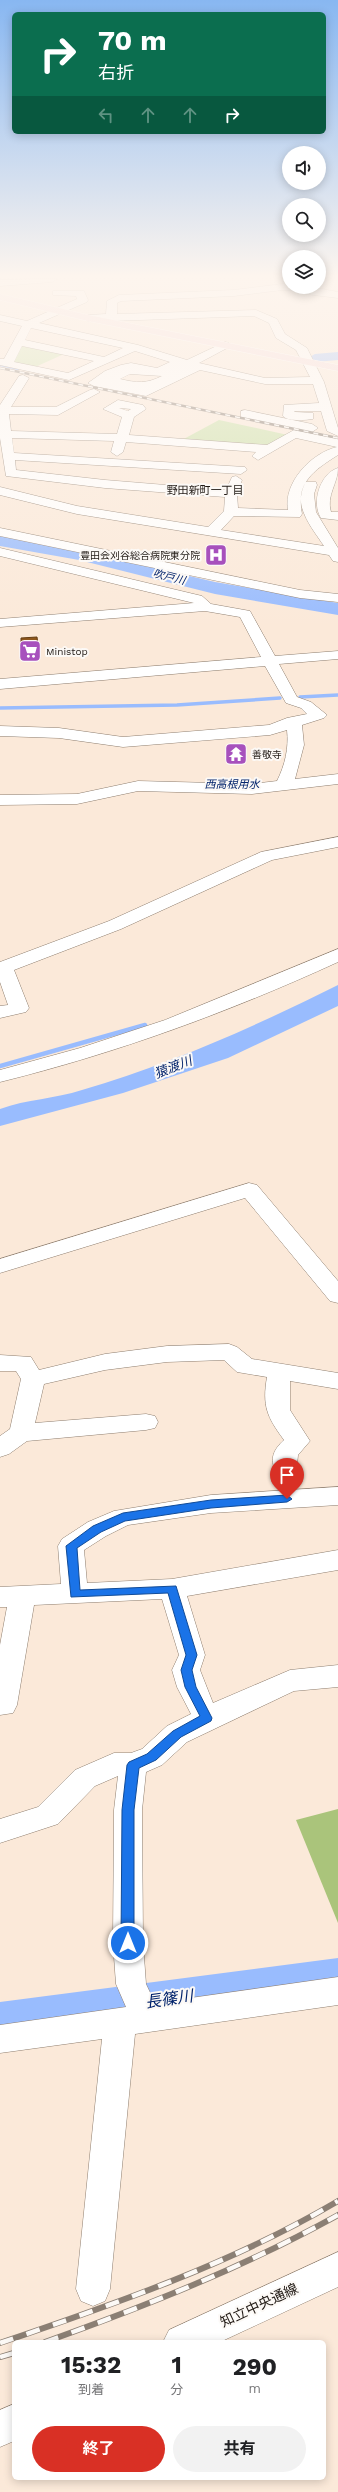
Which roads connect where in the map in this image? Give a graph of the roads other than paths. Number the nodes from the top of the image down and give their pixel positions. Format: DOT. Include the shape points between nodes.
graph roads {
  1 [pos="88,395"];
  2 [pos="323,395"];
  3 [pos="6,396"];
  4 [pos="338,404"];
  5 [pos="4,410"];
  6 [pos="328,410"];
  7 [pos="245,414"];
  8 [pos="129,415"];
  9 [pos="336,432"];
  10 [pos="3,434"];
  11 [pos="122,438"];
  12 [pos="338,443"];
  13 [pos="269,449"];
  14 [pos="338,450"];
  15 [pos="8,456"];
  16 [pos="114,461"];
  17 [pos="338,461"];
  18 [pos="241,470"];
  19 [pos="338,472"];
  20 [pos="105,484"];
  21 [pos="0,491"];
  22 [pos="232,494"];
  23 [pos="0,495"];
  24 [pos="21,498"];
  25 [pos="77,510"];
  26 [pos="231,512"];
  27 [pos="338,516"];
  28 [pos="65,520"];
  29 [pos="53,529"];
  30 [pos="0,532"];
  31 [pos="210,532"];
  32 [pos="41,539"];
  33 [pos="0,552"];
  34 [pos="337,554"];
  35 [pos="338,598"];
  36 [pos="207,607"];
  37 [pos="0,623"];
  38 [pos="338,655"];
  39 [pos="270,661"];
  40 [pos="0,684"];
  41 [pos="293,721"];
  42 [pos="0,731"];
  43 [pos="338,779"];
  44 [pos="284,785"];
  45 [pos="0,800"];
  46 [pos="338,842"];
  47 [pos="338,954"];
  48 [pos="0,1012"];
  49 [pos="0,1076"];
  50 [pos="0,1266"];
  51 [pos="338,1296"];
  52 [pos="0,1363"];
  53 [pos="338,1372"];
  54 [pos="279,1373"];
  55 [pos="33,1379"];
  56 [pos="327,1379"];
  57 [pos="146,1422"];
  58 [pos="21,1433"];
  59 [pos="0,1448"];
  60 [pos="285,1465"];
  61 [pos="338,1496"];
  62 [pos="338,1560"];
  63 [pos="172,1589"];
  64 [pos="75,1594"];
  65 [pos="11,1597"];
  66 [pos="338,1676"];
  67 [pos="3,1705"];
  68 [pos="207,1718"];
  69 [pos="133,1765"];
  70 [pos="0,1831"];
  71 [pos="338,1991"];
  72 [pos="135,2008"];
  73 [pos="0,2039"];
  74 [pos="338,2269"];
  75 [pos="93,2289"];
  76 [pos="185,2340"];
  77 [pos="12,2423"];
  78 [pos="0,2429"];
  1 -- 5 [label="street" via="58,411"];
  2 -- 6 [label="street"];
  3 -- 5 [label="street"];
  4 -- 6 [label="street"];
  5 -- 10 [label="street"];
  6 -- 9 [label="street"];
  7 -- 9 [label="street"];
  8 -- 11 [label="street"];
  10 -- 11 [label="street"];
  10 -- 15 [label="street"];
  11 -- 13 [label="street"];
  11 -- 16 [label="street"];
  12 -- 13 [label="street" via="294,434"];
  13 -- 18 [label="street" via="250,460"];
  14 -- 26 [label="street" via="302,476 292,496 295,514"];
  15 -- 16 [label="street"];
  15 -- 20 [label="street" via="10,473 14,475"];
  16 -- 18 [label="street"];
  16 -- 20 [label="street"];
  17 -- 34 [label="street" via="316,477 307,499 310,514"];
  18 -- 22 [label="street"];
  19 -- 27 [label="street" via="329,481 322,499 326,515"];
  20 -- 22 [label="street"];
  20 -- 25 [label="street"];
  21 -- 24 [label="street"];
  22 -- 26 [label="street"];
  23 -- 24 [label="street"];
  24 -- 25 [label="street"];
  25 -- 28 [label="street"];
  25 -- 31 [label="street"];
  26 -- 31 [label="street"];
  29 -- 32 [label="street"];
  30 -- 32 [label="street"];
  31 -- 34 [label="street"];
  32 -- 35 [label="street" via="300,594"];
  33 -- 36 [label="street" via="197,599"];
  36 -- 37 [label="street"];
  36 -- 39 [label="street" via="245,614"];
  38 -- 39 [label="street"];
  39 -- 40 [label="street"];
  39 -- 41 [label="street" via="291,700 306,705 319,715"];
  41 -- 42 [label="street" via="270,730 122,742 66,734"];
  41 -- 44 [label="street" via="296,730 291,767"];
  43 -- 44 [label="street"];
  44 -- 45 [label="street" via="252,789 138,786 77,799"];
  46 -- 48 [label="street" via="267,856 115,925 4,966 18,1008"];
  47 -- 49 [label="street" via="270,985 114,1044"];
  50 -- 51 [label="street" via="250,1190"];
  52 -- 55 [label="street" via="23,1363"];
  53 -- 56 [label="street"];
  54 -- 55 [label="street" via="245,1366 229,1352 167,1354 105,1362"];
  54 -- 56 [label="street"];
  54 -- 60 [label="street" via="275,1400 278,1414 298,1441 286,1452"];
  55 -- 58 [label="street"];
  57 -- 58 [label="street"];
  58 -- 59 [label="street"];
  61 -- 64 [label="street" via="211,1504 123,1517 97,1529 71,1546"];
  62 -- 63 [label="street"];
  63 -- 64 [label="street"];
  63 -- 68 [label="street" via="192,1655 186,1670 191,1687"];
  64 -- 65 [label="street"];
  65 -- 67 [label="street"];
  66 -- 68 [label="street" via="290,1681"];
  68 -- 69 [label="street" via="177,1734 152,1757"];
  69 -- 70 [label="street" via="114,1764 91,1775 48,1816"];
  69 -- 72 [label="street" via="128,1810 128,1943"];
  71 -- 72 [label="street"];
  72 -- 73 [label="street"];
  72 -- 75 [label="street"];
  74 -- 76 [label="street, 知立中央通線"];
  77 -- 78 [label="street"];
}
